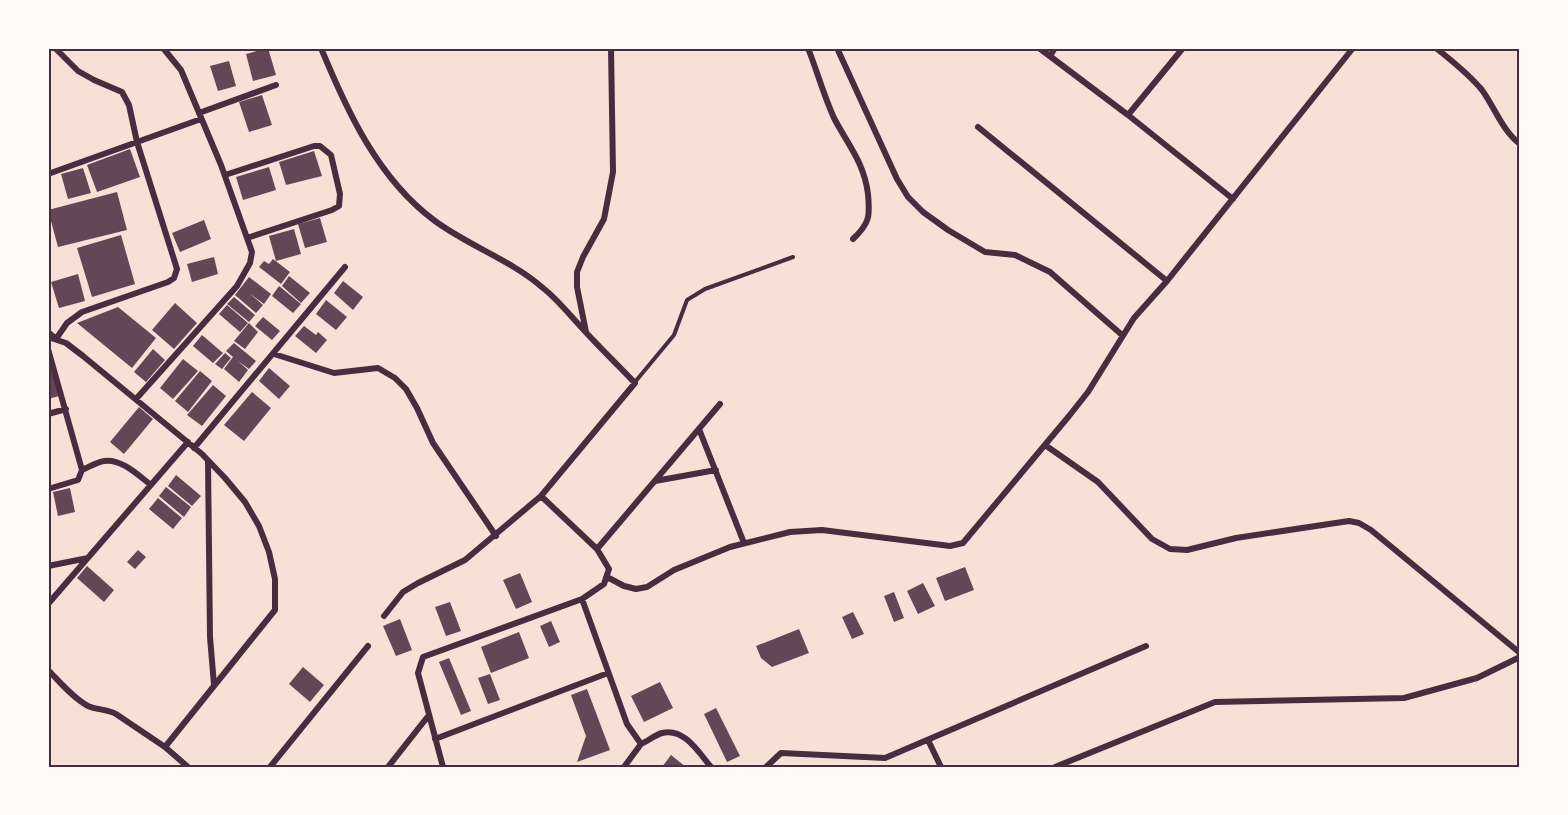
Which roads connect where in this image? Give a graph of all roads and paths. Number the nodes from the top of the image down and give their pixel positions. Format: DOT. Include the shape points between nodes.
graph roads {
  1 [pos="55,48"];
  2 [pos="163,48"];
  3 [pos="321,48"];
  4 [pos="611,48"];
  5 [pos="808,48"];
  6 [pos="837,48"];
  7 [pos="1039,48"];
  8 [pos="1055,48"];
  9 [pos="1183,48"];
  10 [pos="1353,48"];
  11 [pos="1436,48"];
  12 [pos="1050,56"];
  13 [pos="276,85"];
  14 [pos="1128,115"];
  15 [pos="200,116"];
  16 [pos="978,127"];
  17 [pos="137,142"];
  18 [pos="1520,144"];
  19 [pos="48,174"];
  20 [pos="225,175"];
  21 [pos="1233,199"];
  22 [pos="247,238"];
  23 [pos="853,239"];
  24 [pos="793,257"];
  25 [pos="345,267"];
  26 [pos="1167,281"];
  27 [pos="48,332"];
  28 [pos="586,333"];
  29 [pos="1122,335"];
  30 [pos="48,337"];
  31 [pos="56,339"];
  32 [pos="48,349"];
  33 [pos="274,354"];
  34 [pos="635,383"];
  35 [pos="136,399"];
  36 [pos="720,404"];
  37 [pos="66,409"];
  38 [pos="48,414"];
  39 [pos="699,429"];
  40 [pos="188,442"];
  41 [pos="1045,445"];
  42 [pos="194,448"];
  43 [pos="208,461"];
  44 [pos="82,470"];
  45 [pos="716,471"];
  46 [pos="655,480"];
  47 [pos="151,485"];
  48 [pos="48,489"];
  49 [pos="541,496"];
  50 [pos="496,536"];
  51 [pos="744,543"];
  52 [pos="597,549"];
  53 [pos="88,558"];
  54 [pos="48,566"];
  55 [pos="607,577"];
  56 [pos="582,599"];
  57 [pos="48,604"];
  58 [pos="384,616"];
  59 [pos="368,646"];
  60 [pos="1146,646"];
  61 [pos="1520,655"];
  62 [pos="48,670"];
  63 [pos="608,673"];
  64 [pos="214,686"];
  65 [pos="429,715"];
  66 [pos="435,738"];
  67 [pos="928,740"];
  68 [pos="641,744"];
  69 [pos="165,747"];
  70 [pos="188,767"];
  71 [pos="270,767"];
  72 [pos="388,767"];
  73 [pos="443,767"];
  74 [pos="624,767"];
  75 [pos="711,767"];
  76 [pos="766,767"];
  77 [pos="941,767"];
  78 [pos="1055,767"];
  1 -- 17 [label="street" via="78,71 123,92"];
  2 -- 15 [label="street" via="181,70"];
  3 -- 28 [label="street" via="360,134 418,207 543,287"];
  4 -- 28 [label="street" via="613,172 604,219 577,272"];
  5 -- 23 [label="street" via="835,119 866,180 868,221"];
  6 -- 29 [label="street" via="908,197 923,212 977,248 1015,255 1050,272"];
  7 -- 12 [label="street"];
  8 -- 12 [label="street"];
  9 -- 14 [label="street"];
  10 -- 21 [label="street"];
  11 -- 18 [label="street" via="1474,80"];
  12 -- 14 [label="street"];
  13 -- 15 [label="street"];
  14 -- 21 [label="street"];
  15 -- 17 [label="street"];
  15 -- 20 [label="street"];
  16 -- 26 [label="street"];
  17 -- 19 [label="street"];
  17 -- 31 [label="street" via="177,269 174,278 82,312 67,323"];
  20 -- 22 [label="street"];
  20 -- 22 [label="street" via="314,146 330,155 340,194 339,206"];
  21 -- 26 [label="street"];
  22 -- 35 [label="street" via="252,252 244,275"];
  24 -- 34 [label="lane" via="705,289 687,300 674,335"];
  25 -- 33 [label="street"];
  26 -- 29 [label="street"];
  27 -- 31 [label="street"];
  28 -- 34 [label="street"];
  29 -- 41 [label="street" via="1088,392"];
  30 -- 31 [label="street"];
  31 -- 35 [label="street"];
  32 -- 37 [label="street"];
  33 -- 42 [label="street"];
  33 -- 50 [label="street" via="334,374 378,368 395,378 406,389 433,443"];
  34 -- 49 [label="street"];
  35 -- 40 [label="street"];
  36 -- 39 [label="street"];
  37 -- 38 [label="street"];
  37 -- 44 [label="street"];
  39 -- 45 [label="street"];
  39 -- 46 [label="street"];
  40 -- 42 [label="street"];
  40 -- 47 [label="street"];
  41 -- 51 [label="street" via="963,543 957,545 822,531 790,532"];
  41 -- 61 [label="street" via="1098,482 1152,539 1170,549 1187,550 1236,538 1350,521 1359,523"];
  42 -- 43 [label="street"];
  43 -- 64 [label="street"];
  43 -- 64 [label="street" via="259,525 275,579 275,610"];
  44 -- 47 [label="street" via="105,460 127,467"];
  44 -- 48 [label="street" via="78,480"];
  45 -- 46 [label="street"];
  45 -- 51 [label="street"];
  46 -- 52 [label="street"];
  47 -- 53 [label="street"];
  49 -- 50 [label="street"];
  49 -- 52 [label="street"];
  50 -- 58 [label="street" via="465,560 404,592"];
  51 -- 55 [label="street" via="674,570 647,587 624,586"];
  52 -- 55 [label="street" via="609,569"];
  53 -- 54 [label="street"];
  53 -- 57 [label="street"];
  55 -- 56 [label="street" via="604,584"];
  56 -- 63 [label="street"];
  56 -- 65 [label="street" via="423,657 418,674"];
  59 -- 71 [label="street"];
  60 -- 67 [label="street"];
  61 -- 78 [label="street" via="1477,678 1404,698 1215,702"];
  62 -- 69 [label="street" via="90,707 108,710"];
  63 -- 66 [label="street"];
  63 -- 68 [label="street" via="627,724"];
  64 -- 69 [label="street"];
  65 -- 66 [label="street"];
  65 -- 72 [label="street"];
  66 -- 73 [label="street"];
  67 -- 76 [label="street" via="885,758 781,753"];
  67 -- 77 [label="street"];
  68 -- 74 [label="street"];
  68 -- 75 [label="street" via="663,733 676,732"];
  69 -- 70 [label="street"];
}
